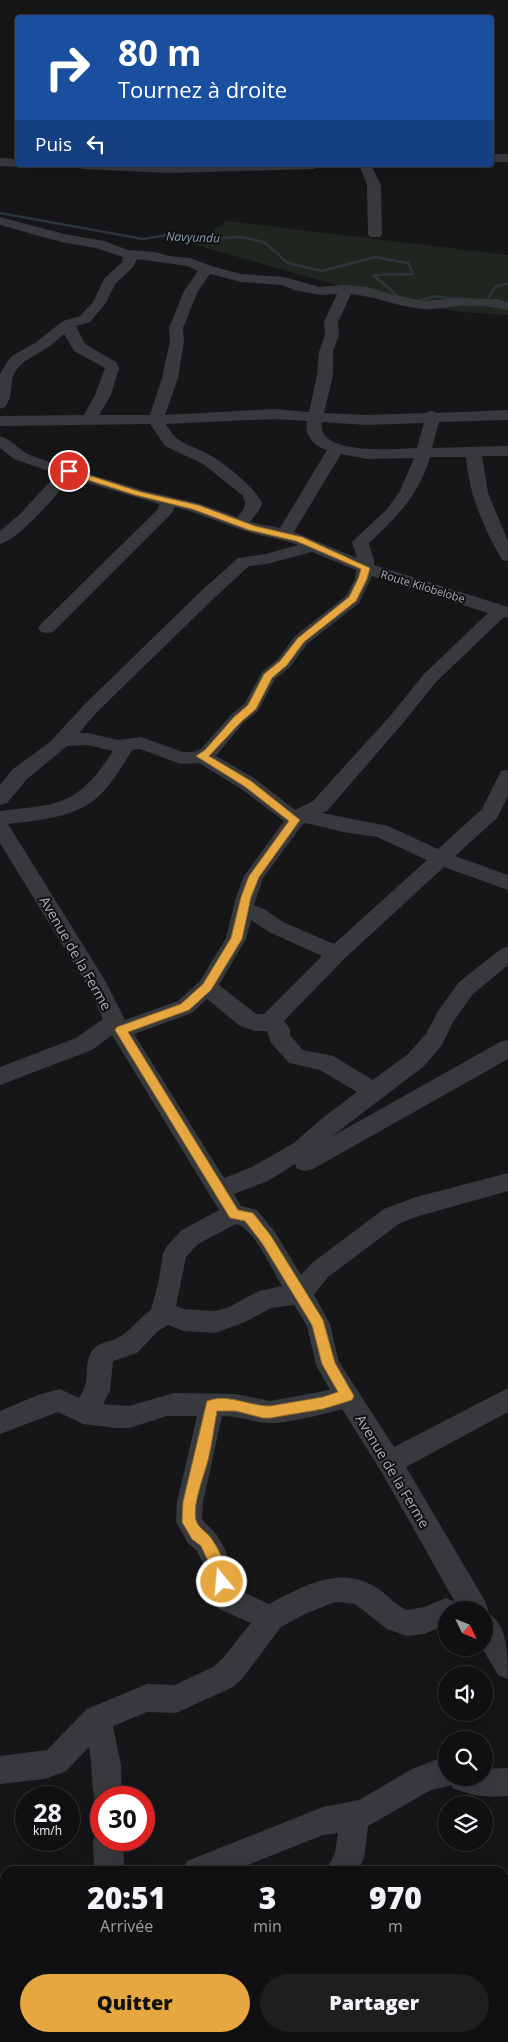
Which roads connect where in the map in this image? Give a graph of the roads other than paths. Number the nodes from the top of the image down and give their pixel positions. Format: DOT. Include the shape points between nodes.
graph roads {
  1 [pos="494,158"];
  2 [pos="508,158"];
  3 [pos="0,162"];
  4 [pos="15,163"];
  5 [pos="126,167"];
  6 [pos="242,167"];
  7 [pos="366,167"];
  8 [pos="0,221"];
  9 [pos="375,234"];
  10 [pos="130,255"];
  11 [pos="206,269"];
  12 [pos="347,290"];
  13 [pos="508,306"];
  14 [pos="68,324"];
  15 [pos="0,404"];
  16 [pos="508,415"];
  17 [pos="315,416"];
  18 [pos="431,416"];
  19 [pos="89,420"];
  20 [pos="156,420"];
  21 [pos="0,421"];
  22 [pos="0,441"];
  23 [pos="336,448"];
  24 [pos="508,452"];
  25 [pos="424,453"];
  26 [pos="474,453"];
  27 [pos="69,471"];
  28 [pos="168,500"];
  29 [pos="240,523"];
  30 [pos="285,534"];
  31 [pos="0,539"];
  32 [pos="314,546"];
  33 [pos="506,549"];
  34 [pos="366,568"];
  35 [pos="408,582"];
  36 [pos="353,599"];
  37 [pos="504,612"];
  38 [pos="47,628"];
  39 [pos="62,740"];
  40 [pos="126,745"];
  41 [pos="201,756"];
  42 [pos="508,776"];
  43 [pos="0,798"];
  44 [pos="0,818"];
  45 [pos="299,818"];
  46 [pos="0,828"];
  47 [pos="442,859"];
  48 [pos="508,883"];
  49 [pos="243,909"];
  50 [pos="337,954"];
  51 [pos="508,954"];
  52 [pos="207,987"];
  53 [pos="270,1022"];
  54 [pos="118,1026"];
  55 [pos="508,1048"];
  56 [pos="0,1076"];
  57 [pos="376,1090"];
  58 [pos="305,1162"];
  59 [pos="508,1182"];
  60 [pos="220,1190"];
  61 [pos="234,1214"];
  62 [pos="300,1294"];
  63 [pos="161,1316"];
  64 [pos="347,1396"];
  65 [pos="508,1399"];
  66 [pos="212,1405"];
  67 [pos="83,1412"];
  68 [pos="0,1423"];
  69 [pos="390,1463"];
  70 [pos="457,1601"];
  71 [pos="438,1615"];
  72 [pos="271,1618"];
  73 [pos="493,1640"];
  74 [pos="508,1665"];
  75 [pos="97,1719"];
  76 [pos="0,1770"];
  77 [pos="438,1774"];
  78 [pos="508,1782"];
  79 [pos="493,1783"];
  80 [pos="108,1786"];
  81 [pos="355,1816"];
  82 [pos="108,1851"];
  83 [pos="109,1866"];
  84 [pos="210,1866"];
  85 [pos="344,1866"];
  1 -- 2 [label="street"];
  3 -- 4 [label="street"];
  5 -- 6 [label="street"];
  7 -- 9 [label="street" via="374,186"];
  8 -- 10 [label="street" via="61,238 99,244"];
  10 -- 11 [label="street" via="190,262"];
  10 -- 14 [label="street" via="128,264 109,282 93,311 85,319"];
  11 -- 12 [label="street" via="240,278 284,281 320,291"];
  11 -- 20 [label="street" via="190,291 175,331 177,342 170,378"];
  12 -- 13 [label="street" via="367,291 424,305 460,302"];
  12 -- 17 [label="street" via="331,322 332,334"];
  14 -- 15 [label="street" via="46,343 12,364"];
  14 -- 19 [label="street" via="82,351 112,365 103,395"];
  16 -- 18 [label="street"];
  17 -- 18 [label="street" via="382,420"];
  17 -- 20 [label="street" via="274,414"];
  17 -- 23 [label="street" via="313,430 317,438"];
  18 -- 25 [label="street"];
  19 -- 20 [label="street"];
  19 -- 21 [label="street"];
  20 -- 29 [label="street" via="173,444 208,460 248,490 254,499 254,508"];
  22 -- 27 [label="street, Route Kilobelobe" via="20,456"];
  23 -- 25 [label="street" via="367,454"];
  23 -- 30 [label="street"];
  24 -- 26 [label="street"];
  25 -- 26 [label="street"];
  25 -- 34 [label="street" via="408,492 393,512 360,542"];
  26 -- 33 [label="street" via="478,491 496,537"];
  27 -- 28 [label="street, Route Kilobelobe" via="138,494"];
  27 -- 31 [label="street" via="26,517"];
  28 -- 29 [label="street, Route Kilobelobe"];
  28 -- 38 [label="street" via="166,510"];
  29 -- 30 [label="street, Route Kilobelobe"];
  30 -- 32 [label="street, Route Kilobelobe"];
  32 -- 34 [label="street, Route Kilobelobe"];
  32 -- 39 [label="street" via="244,562 90,709"];
  34 -- 35 [label="street, Route Kilobelobe"];
  34 -- 36 [label="street"];
  35 -- 36 [label="street" via="379,588"];
  35 -- 37 [label="street, Route Kilobelobe"];
  36 -- 41 [label="street" via="301,640 284,663 268,676 252,707"];
  37 -- 45 [label="street" via="430,678 320,806"];
  39 -- 40 [label="street" via="88,739"];
  39 -- 43 [label="street" via="20,774"];
  40 -- 41 [label="street" via="142,742 181,758"];
  40 -- 44 [label="street" via="104,778 78,803 46,812"];
  41 -- 45 [label="street"];
  42 -- 47 [label="street" via="490,813"];
  45 -- 47 [label="street" via="381,832"];
  45 -- 49 [label="street" via="254,876"];
  46 -- 54 [label="street, Avenue de la Ferme"];
  47 -- 48 [label="street"];
  47 -- 50 [label="street"];
  49 -- 50 [label="street"];
  49 -- 52 [label="street" via="236,939"];
  50 -- 53 [label="street"];
  51 -- 57 [label="street" via="466,988 444,1017 434,1039 416,1060"];
  52 -- 53 [label="street" via="248,1020"];
  52 -- 54 [label="street" via="185,1007"];
  53 -- 57 [label="street" via="297,1056 326,1062"];
  54 -- 56 [label="street" via="84,1044"];
  54 -- 60 [label="street, Avenue de la Ferme"];
  55 -- 58 [label="street"];
  57 -- 60 [label="street" via="302,1149 260,1174"];
  59 -- 62 [label="street" via="416,1206 392,1216 320,1270"];
  60 -- 61 [label="street, Avenue de la Ferme"];
  61 -- 62 [label="street, Avenue de la Ferme" via="249,1217 267,1239"];
  61 -- 63 [label="street" via="190,1237 175,1254"];
  62 -- 63 [label="street" via="267,1298 236,1315 214,1322 184,1320 168,1314"];
  62 -- 64 [label="street, Avenue de la Ferme" via="318,1324 328,1364"];
  63 -- 67 [label="street" via="128,1345 110,1350 100,1358 98,1391"];
  64 -- 66 [label="street" via="270,1412 236,1405"];
  64 -- 69 [label="street, Avenue de la Ferme"];
  65 -- 69 [label="street"];
  66 -- 67 [label="street" via="167,1405 129,1417"];
  66 -- 72 [label="street" via="190,1502 189,1522 206,1542 220,1571 223,1594 228,1600"];
  67 -- 68 [label="street" via="60,1400"];
  69 -- 70 [label="street, Avenue de la Ferme"];
  71 -- 72 [label="street" via="413,1623 403,1622 364,1594 337,1589"];
  72 -- 75 [label="street" via="224,1677 176,1699 147,1698"];
  73 -- 74 [label="street"];
  75 -- 76 [label="street" via="56,1761"];
  75 -- 80 [label="street" via="107,1765"];
  77 -- 81 [label="street" via="422,1779 374,1809"];
  78 -- 79 [label="street"];
  81 -- 84 [label="street" via="323,1821"];
  81 -- 85 [label="street" via="349,1858"];
  82 -- 83 [label="street"];
}
